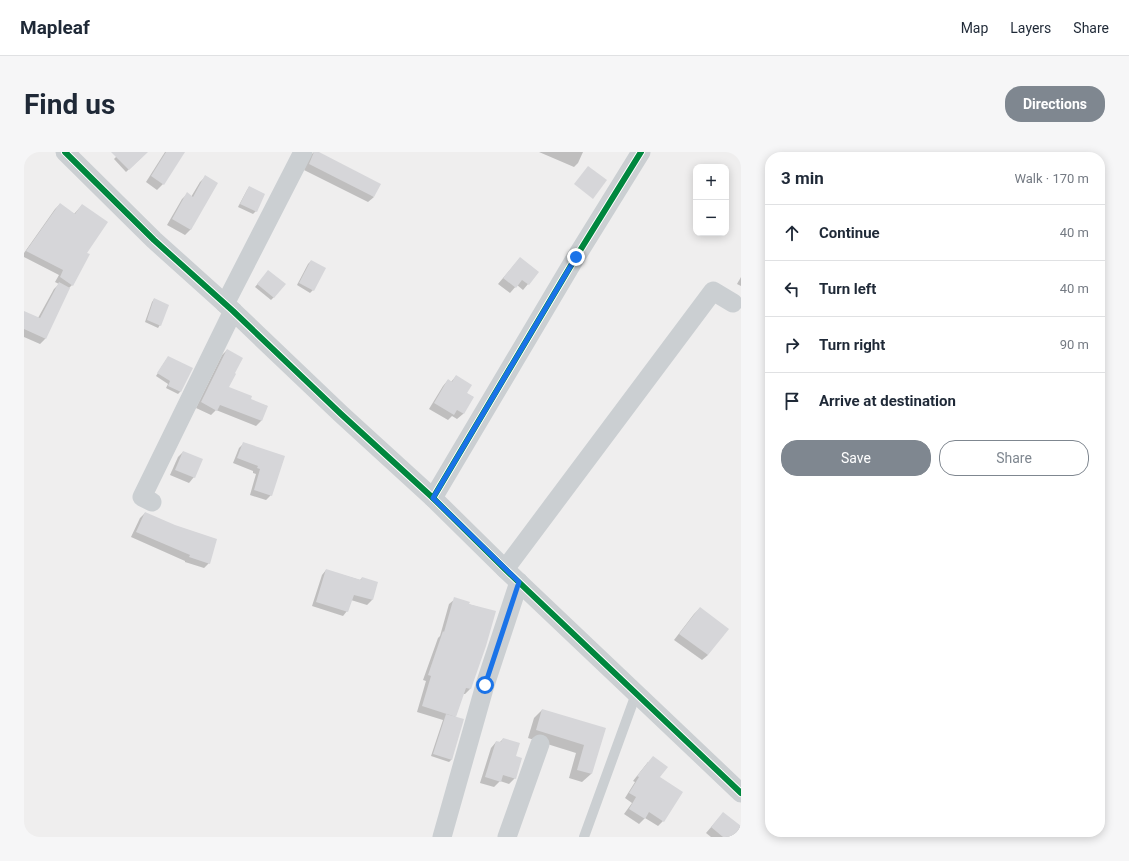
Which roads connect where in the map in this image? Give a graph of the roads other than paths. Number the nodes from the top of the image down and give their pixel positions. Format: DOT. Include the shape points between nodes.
graph roads {
  1 [pos="65,152"];
  2 [pos="303,152"];
  3 [pos="641,152"];
  4 [pos="733,304"];
  5 [pos="229,307"];
  6 [pos="433,498"];
  7 [pos="152,502"];
  8 [pos="505,569"];
  9 [pos="519,582"];
  10 [pos="636,694"];
  11 [pos="540,744"];
  12 [pos="741,793"];
  13 [pos="442,837"];
  14 [pos="507,837"];
  15 [pos="584,837"];
  1 -- 5 [label="street" via="154,240"];
  2 -- 5 [label="street"];
  3 -- 6 [label="street"];
  4 -- 8 [label="street" via="713,291"];
  5 -- 6 [label="street"];
  5 -- 7 [label="street" via="142,497"];
  6 -- 8 [label="street"];
  8 -- 9 [label="street"];
  9 -- 10 [label="street"];
  9 -- 13 [label="street" via="485,685"];
  10 -- 12 [label="street"];
  10 -- 15 [label="lane"];
  11 -- 14 [label="street"];
}
